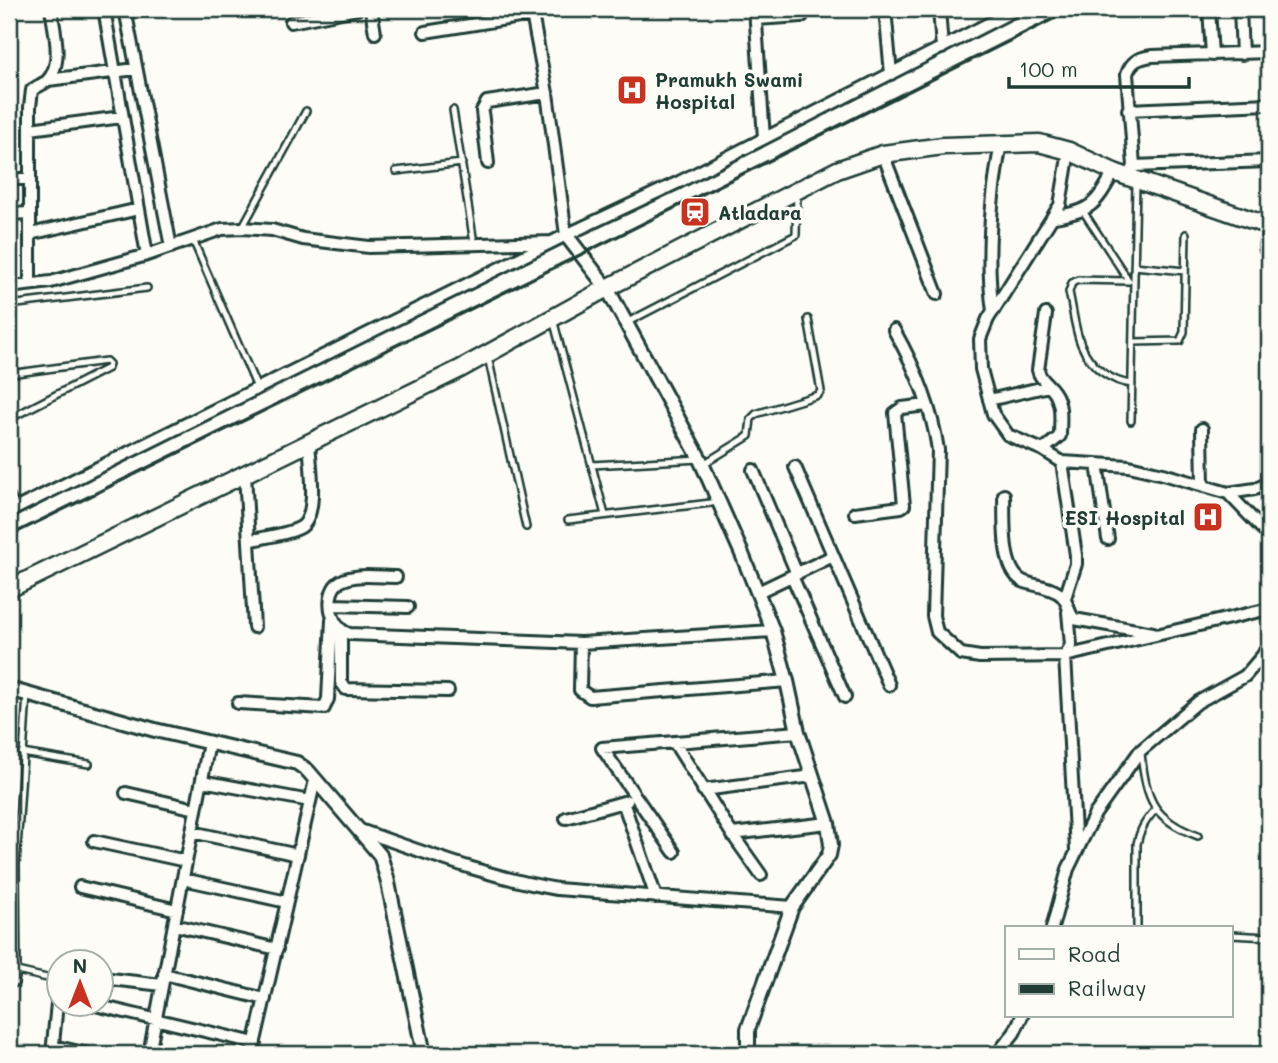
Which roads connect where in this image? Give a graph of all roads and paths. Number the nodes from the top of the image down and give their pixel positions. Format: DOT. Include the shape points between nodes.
graph roads {
  1 [pos="51,9"];
  2 [pos="104,9"];
  3 [pos="125,9"];
  4 [pos="357,9"];
  5 [pos="371,9"];
  6 [pos="806,9"];
  7 [pos="885,9"];
  8 [pos="939,9"];
  9 [pos="1017,9"];
  10 [pos="1209,9"];
  11 [pos="1240,9"];
  12 [pos="532,12"];
  13 [pos="755,14"];
  14 [pos="291,22"];
  15 [pos="425,32"];
  16 [pos="375,33"];
  17 [pos="942,48"];
  18 [pos="1269,52"];
  19 [pos="1242,54"];
  20 [pos="1212,55"];
  21 [pos="136,69"];
  22 [pos="114,71"];
  23 [pos="891,74"];
  24 [pos="48,80"];
  25 [pos="547,93"];
  26 [pos="1269,104"];
  27 [pos="453,110"];
  28 [pos="1128,110"];
  29 [pos="306,111"];
  30 [pos="122,117"];
  31 [pos="30,129"];
  32 [pos="764,138"];
  33 [pos="1001,143"];
  34 [pos="1069,151"];
  35 [pos="883,154"];
  36 [pos="1269,161"];
  37 [pos="462,163"];
  38 [pos="488,163"];
  39 [pos="396,171"];
  40 [pos="1128,174"];
  41 [pos="30,179"];
  42 [pos="9,180"];
  43 [pos="797,190"];
  44 [pos="139,209"];
  45 [pos="1083,211"];
  46 [pos="9,214"];
  47 [pos="30,214"];
  48 [pos="1055,217"];
  49 [pos="1268,226"];
  50 [pos="242,228"];
  51 [pos="30,234"];
  52 [pos="1186,234"];
  53 [pos="560,239"];
  54 [pos="193,240"];
  55 [pos="474,243"];
  56 [pos="171,247"];
  57 [pos="147,255"];
  58 [pos="1269,259"];
  59 [pos="1134,266"];
  60 [pos="1185,271"];
  61 [pos="1129,281"];
  62 [pos="30,284"];
  63 [pos="9,287"];
  64 [pos="147,288"];
  65 [pos="607,288"];
  66 [pos="1134,288"];
  67 [pos="937,294"];
  68 [pos="9,305"];
  69 [pos="993,310"];
  70 [pos="1046,314"];
  71 [pos="553,317"];
  72 [pos="808,319"];
  73 [pos="626,323"];
  74 [pos="894,330"];
  75 [pos="1133,342"];
  76 [pos="487,354"];
  77 [pos="9,374"];
  78 [pos="1132,384"];
  79 [pos="1049,386"];
  80 [pos="258,390"];
  81 [pos="989,400"];
  82 [pos="927,405"];
  83 [pos="9,419"];
  84 [pos="1131,421"];
  85 [pos="1202,429"];
  86 [pos="309,443"];
  87 [pos="1043,450"];
  88 [pos="701,462"];
  89 [pos="1062,462"];
  90 [pos="1097,464"];
  91 [pos="592,466"];
  92 [pos="795,467"];
  93 [pos="752,470"];
  94 [pos="245,474"];
  95 [pos="1269,482"];
  96 [pos="1203,486"];
  97 [pos="9,492"];
  98 [pos="1228,493"];
  99 [pos="1004,495"];
  100 [pos="719,502"];
  101 [pos="13,510"];
  102 [pos="855,513"];
  103 [pos="605,515"];
  104 [pos="568,520"];
  105 [pos="526,527"];
  106 [pos="1269,536"];
  107 [pos="1108,539"];
  108 [pos="249,541"];
  109 [pos="833,556"];
  110 [pos="794,575"];
  111 [pos="396,576"];
  112 [pos="9,589"];
  113 [pos="758,592"];
  114 [pos="1065,598"];
  115 [pos="332,605"];
  116 [pos="408,607"];
  117 [pos="1269,609"];
  118 [pos="1068,611"];
  119 [pos="332,619"];
  120 [pos="254,627"];
  121 [pos="773,631"];
  122 [pos="341,632"];
  123 [pos="1159,634"];
  124 [pos="581,643"];
  125 [pos="1269,643"];
  126 [pos="1065,656"];
  127 [pos="787,681"];
  128 [pos="889,685"];
  129 [pos="9,689"];
  130 [pos="447,691"];
  131 [pos="27,694"];
  132 [pos="845,697"];
  133 [pos="238,703"];
  134 [pos="798,733"];
  135 [pos="674,742"];
  136 [pos="209,743"];
  137 [pos="1140,751"];
  138 [pos="22,753"];
  139 [pos="89,764"];
  140 [pos="813,776"];
  141 [pos="315,780"];
  142 [pos="202,781"];
  143 [pos="703,790"];
  144 [pos="126,793"];
  145 [pos="637,798"];
  146 [pos="310,801"];
  147 [pos="623,802"];
  148 [pos="196,809"];
  149 [pos="1156,809"];
  150 [pos="566,818"];
  151 [pos="828,823"];
  152 [pos="357,829"];
  153 [pos="192,832"];
  154 [pos="732,834"];
  155 [pos="1198,835"];
  156 [pos="94,841"];
  157 [pos="674,852"];
  158 [pos="1076,853"];
  159 [pos="298,855"];
  160 [pos="186,861"];
  161 [pos="761,875"];
  162 [pos="183,879"];
  163 [pos="80,887"];
  164 [pos="656,897"];
  165 [pos="288,902"];
  166 [pos="792,907"];
  167 [pos="177,910"];
  168 [pos="174,925"];
  169 [pos="1053,926"];
  170 [pos="1137,926"];
  171 [pos="1232,935"];
  172 [pos="1269,937"];
  173 [pos="277,949"];
  174 [pos="17,971"];
  175 [pos="46,978"];
  176 [pos="116,978"];
  177 [pos="163,980"];
  178 [pos="9,986"];
  179 [pos="265,999"];
  180 [pos="116,1009"];
  181 [pos="55,1018"];
  182 [pos="1021,1018"];
  183 [pos="155,1019"];
  184 [pos="1010,1038"];
  185 [pos="253,1049"];
  186 [pos="52,1050"];
  187 [pos="88,1054"];
  188 [pos="149,1054"];
  189 [pos="424,1054"];
  190 [pos="748,1054"];
  191 [pos="997,1054"];
  192 [pos="1008,1054"];
  1 -- 24 [label="street" via="57,48"];
  2 -- 22 [label="street"];
  3 -- 21 [label="street"];
  4 -- 14 [label="street"];
  5 -- 16 [label="street"];
  6 -- 13 [label="street" via="802,16"];
  7 -- 23 [label="street"];
  8 -- 17 [label="street"];
  9 -- 17 [label="street"];
  10 -- 20 [label="street"];
  11 -- 19 [label="street"];
  12 -- 15 [label="street"];
  12 -- 25 [label="street"];
  13 -- 32 [label="street"];
  17 -- 23 [label="street"];
  18 -- 19 [label="street"];
  19 -- 20 [label="street"];
  20 -- 28 [label="street" via="1152,56 1134,61 1127,74"];
  21 -- 22 [label="street"];
  21 -- 56 [label="street"];
  22 -- 24 [label="street"];
  22 -- 30 [label="street"];
  23 -- 32 [label="street"];
  24 -- 31 [label="street" via="32,90"];
  25 -- 38 [label="street" via="487,102 482,111"];
  25 -- 53 [label="street"];
  26 -- 28 [label="street"];
  27 -- 37 [label="lane"];
  28 -- 40 [label="street"];
  29 -- 50 [label="lane"];
  30 -- 31 [label="street"];
  30 -- 44 [label="street"];
  31 -- 41 [label="street"];
  32 -- 53 [label="street"];
  33 -- 34 [label="main road" via="1039,143"];
  33 -- 35 [label="main road"];
  33 -- 69 [label="street" via="988,279"];
  34 -- 40 [label="main road"];
  34 -- 48 [label="street"];
  35 -- 43 [label="main road"];
  35 -- 67 [label="street"];
  36 -- 40 [label="street"];
  37 -- 39 [label="lane"];
  37 -- 55 [label="lane"];
  40 -- 45 [label="street"];
  40 -- 49 [label="main road"];
  40 -- 59 [label="lane"];
  41 -- 42 [label="street"];
  41 -- 47 [label="street"];
  43 -- 65 [label="main road"];
  43 -- 73 [label="lane" via="796,235"];
  44 -- 51 [label="street"];
  44 -- 57 [label="street"];
  45 -- 48 [label="street"];
  45 -- 61 [label="lane"];
  46 -- 47 [label="street"];
  47 -- 51 [label="street"];
  48 -- 69 [label="street"];
  49 -- 58 [label="lane" via="1262,252"];
  50 -- 54 [label="street" via="222,229"];
  50 -- 55 [label="street" via="369,247"];
  51 -- 62 [label="street"];
  52 -- 60 [label="lane"];
  53 -- 55 [label="street"];
  53 -- 65 [label="street"];
  53 -- 80 [label="street"];
  54 -- 56 [label="street"];
  54 -- 80 [label="lane"];
  56 -- 57 [label="street"];
  57 -- 62 [label="street"];
  59 -- 60 [label="lane"];
  59 -- 66 [label="lane"];
  60 -- 75 [label="lane" via="1180,341"];
  61 -- 66 [label="lane"];
  61 -- 78 [label="lane" via="1078,280 1069,292 1081,349 1112,379"];
  62 -- 63 [label="street"];
  64 -- 68 [label="lane"];
  65 -- 71 [label="main road"];
  65 -- 73 [label="street"];
  66 -- 75 [label="lane"];
  69 -- 81 [label="street" via="980,339"];
  70 -- 79 [label="street" via="1038,370"];
  71 -- 76 [label="main road"];
  71 -- 91 [label="lane"];
  72 -- 88 [label="lane" via="821,391 756,414 749,436"];
  73 -- 88 [label="street"];
  74 -- 82 [label="street"];
  75 -- 78 [label="lane"];
  76 -- 86 [label="main road"];
  76 -- 105 [label="lane"];
  77 -- 83 [label="lane" via="109,364"];
  78 -- 84 [label="lane"];
  79 -- 81 [label="street"];
  79 -- 87 [label="street" via="1060,404 1060,436"];
  80 -- 101 [label="street"];
  81 -- 87 [label="street" via="1008,435"];
  82 -- 102 [label="street" via="895,413 904,505"];
  82 -- 126 [label="street" via="938,450 933,616 937,632 961,654"];
  85 -- 96 [label="street"];
  86 -- 94 [label="main road"];
  86 -- 108 [label="street" via="309,519 301,527"];
  87 -- 89 [label="street"];
  88 -- 91 [label="lane"];
  88 -- 100 [label="street"];
  89 -- 90 [label="street"];
  89 -- 114 [label="street" via="1076,555"];
  90 -- 96 [label="street" via="1129,466"];
  90 -- 107 [label="street"];
  91 -- 103 [label="lane"];
  92 -- 109 [label="street"];
  93 -- 110 [label="street"];
  94 -- 108 [label="street"];
  94 -- 112 [label="main road"];
  95 -- 98 [label="street"];
  96 -- 98 [label="street"];
  97 -- 101 [label="lane"];
  98 -- 106 [label="street"];
  99 -- 114 [label="street" via="1012,572 1021,581"];
  100 -- 103 [label="lane"];
  100 -- 113 [label="street"];
  103 -- 104 [label="lane"];
  108 -- 120 [label="street"];
  109 -- 110 [label="street"];
  109 -- 128 [label="street"];
  110 -- 113 [label="street"];
  110 -- 132 [label="street"];
  111 -- 115 [label="street" via="341,582 333,590"];
  113 -- 121 [label="street"];
  114 -- 118 [label="street"];
  115 -- 116 [label="street"];
  115 -- 119 [label="street"];
  117 -- 123 [label="street"];
  118 -- 123 [label="street" via="1082,622"];
  118 -- 126 [label="street" via="1070,645"];
  119 -- 122 [label="street"];
  119 -- 133 [label="street" via="324,708"];
  121 -- 124 [label="street"];
  121 -- 127 [label="street"];
  122 -- 124 [label="street"];
  122 -- 130 [label="street" via="341,682 346,689"];
  123 -- 126 [label="street"];
  124 -- 127 [label="street" via="580,690 590,697"];
  125 -- 137 [label="street" via="1245,676 1198,702"];
  126 -- 158 [label="street"];
  127 -- 134 [label="street"];
  129 -- 131 [label="street"];
  131 -- 136 [label="street"];
  131 -- 138 [label="lane"];
  134 -- 135 [label="street"];
  134 -- 140 [label="street"];
  135 -- 143 [label="street"];
  135 -- 145 [label="street" via="602,748"];
  136 -- 141 [label="street" via="297,763"];
  136 -- 142 [label="street"];
  137 -- 149 [label="lane" via="1145,788"];
  137 -- 158 [label="street" via="1096,814"];
  138 -- 139 [label="lane"];
  138 -- 174 [label="lane"];
  140 -- 143 [label="street"];
  140 -- 151 [label="street"];
  141 -- 146 [label="street"];
  141 -- 152 [label="street"];
  142 -- 146 [label="street"];
  142 -- 148 [label="street"];
  143 -- 154 [label="street"];
  144 -- 148 [label="street"];
  145 -- 147 [label="street"];
  145 -- 157 [label="street"];
  146 -- 159 [label="street"];
  147 -- 150 [label="street"];
  147 -- 164 [label="street"];
  148 -- 153 [label="street"];
  149 -- 155 [label="lane" via="1174,827"];
  149 -- 170 [label="lane" via="1146,819 1137,844"];
  151 -- 154 [label="street"];
  151 -- 166 [label="street" via="829,856"];
  152 -- 164 [label="street" via="522,883"];
  152 -- 189 [label="street" via="380,855 387,878"];
  153 -- 159 [label="street"];
  153 -- 160 [label="street"];
  154 -- 161 [label="street"];
  156 -- 160 [label="street"];
  158 -- 169 [label="street"];
  159 -- 165 [label="street"];
  160 -- 162 [label="street"];
  162 -- 165 [label="street"];
  162 -- 167 [label="street"];
  163 -- 167 [label="street"];
  164 -- 166 [label="street"];
  165 -- 173 [label="street"];
  166 -- 190 [label="street" via="748,1029"];
  167 -- 168 [label="street"];
  168 -- 173 [label="street"];
  168 -- 177 [label="street"];
  171 -- 172 [label="lane"];
  173 -- 179 [label="street"];
  174 -- 175 [label="lane"];
  174 -- 178 [label="lane" via="15,983"];
  176 -- 177 [label="street"];
  177 -- 179 [label="street"];
  177 -- 183 [label="street"];
  179 -- 185 [label="street"];
  180 -- 183 [label="street"];
  181 -- 186 [label="street"];
  182 -- 184 [label="street"];
  183 -- 185 [label="street"];
  183 -- 188 [label="street"];
  184 -- 191 [label="street"];
  184 -- 192 [label="street"];
  186 -- 187 [label="street"];
}
